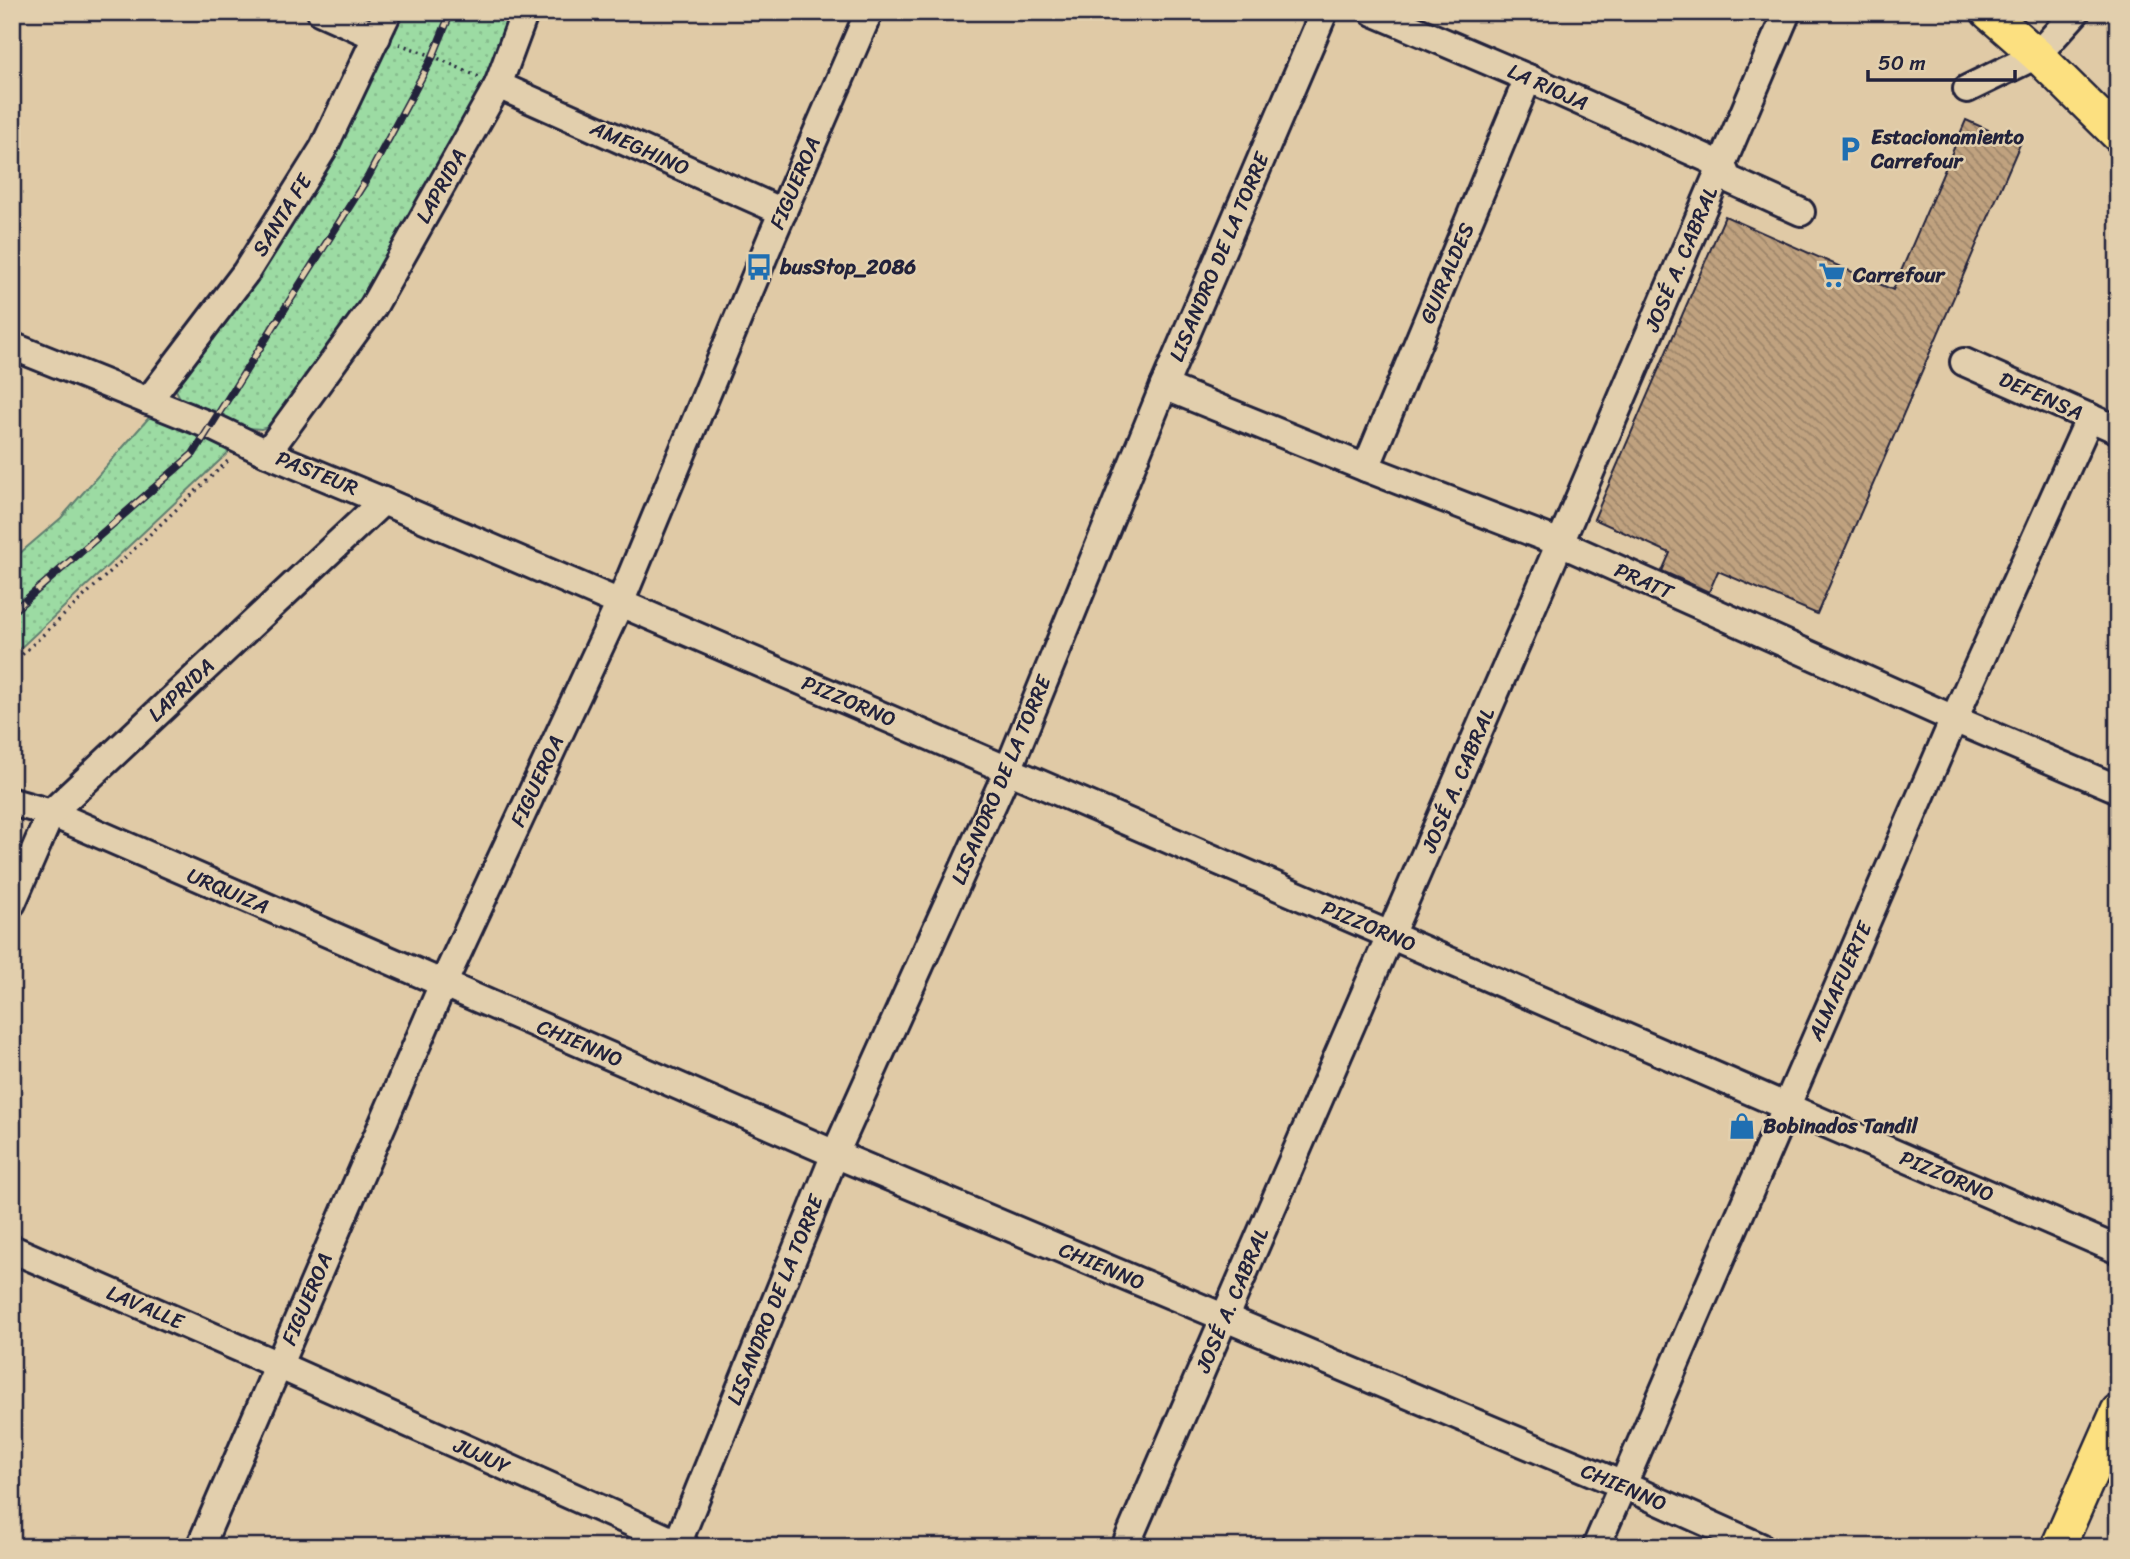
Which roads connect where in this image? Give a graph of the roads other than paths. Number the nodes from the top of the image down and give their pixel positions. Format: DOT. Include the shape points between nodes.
graph roads {
  1 [pos="321,12"];
  2 [pos="388,12"];
  3 [pos="525,12"];
  4 [pos="869,12"];
  5 [pos="1324,12"];
  6 [pos="1373,12"];
  7 [pos="1787,12"];
  8 [pos="1988,12"];
  9 [pos="2076,12"];
  10 [pos="377,37"];
  11 [pos="2037,55"];
  12 [pos="1528,78"];
  13 [pos="498,85"];
  14 [pos="1967,89"];
  15 [pos="2118,135"];
  16 [pos="1722,165"];
  17 [pos="783,212"];
  18 [pos="1801,212"];
  19 [pos="12,346"];
  20 [pos="1964,362"];
  21 [pos="1164,386"];
  22 [pos="148,401"];
  23 [pos="2090,417"];
  24 [pos="2118,430"];
  25 [pos="257,448"];
  26 [pos="1366,468"];
  27 [pos="383,501"];
  28 [pos="1560,543"];
  29 [pos="620,603"];
  30 [pos="1954,719"];
  31 [pos="1008,770"];
  32 [pos="2118,789"];
  33 [pos="12,802"];
  34 [pos="51,813"];
  35 [pos="12,903"];
  36 [pos="1391,935"];
  37 [pos="443,984"];
  38 [pos="1786,1106"];
  39 [pos="835,1154"];
  40 [pos="12,1250"];
  41 [pos="2118,1250"];
  42 [pos="1224,1317"];
  43 [pos="278,1365"];
  44 [pos="2118,1411"];
  45 [pos="1623,1485"];
  46 [pos="680,1546"];
  47 [pos="200,1547"];
  48 [pos="1125,1547"];
  49 [pos="1596,1547"];
  50 [pos="1761,1547"];
  51 [pos="2058,1547"];
  1 -- 10 [label="street"];
  2 -- 10 [label="street, SANTA FE"];
  3 -- 13 [label="street, LAPRIDA"];
  4 -- 17 [label="street, FIGUEROA"];
  5 -- 21 [label="street, LISANDRO DE LA TORRE"];
  6 -- 12 [label="street, LA RIOJA"];
  7 -- 16 [label="street, JOSÉ A. CABRAL"];
  8 -- 11 [label="main road"];
  9 -- 11 [label="street"];
  10 -- 22 [label="street, SANTA FE" via="323,149 246,272"];
  11 -- 14 [label="street"];
  11 -- 15 [label="main road"];
  12 -- 16 [label="street, LA RIOJA"];
  12 -- 26 [label="street, GUIRALDES"];
  13 -- 17 [label="street, AMEGHINO"];
  13 -- 25 [label="street, LAPRIDA" via="373,307"];
  16 -- 18 [label="street, LA RIOJA" via="1728,179"];
  16 -- 28 [label="street, JOSÉ A. CABRAL"];
  17 -- 29 [label="street, FIGUEROA"];
  19 -- 22 [label="street, PASTEUR"];
  20 -- 23 [label="street, DEFENSA"];
  21 -- 26 [label="street, PRATT"];
  21 -- 31 [label="street, LISANDRO DE LA TORRE"];
  22 -- 25 [label="street, PASTEUR"];
  23 -- 24 [label="street, DEFENSA"];
  23 -- 30 [label="street, ALMAFUERTE"];
  25 -- 27 [label="street, PASTEUR"];
  26 -- 28 [label="street, PRATT"];
  27 -- 29 [label="street, PASTEUR"];
  27 -- 34 [label="street, LAPRIDA"];
  28 -- 30 [label="street, PRATT"];
  28 -- 36 [label="street, JOSÉ A. CABRAL"];
  29 -- 31 [label="street, PIZZORNO"];
  29 -- 37 [label="street, FIGUEROA"];
  30 -- 32 [label="street, PRATT"];
  30 -- 38 [label="street, ALMAFUERTE"];
  31 -- 36 [label="street, PIZZORNO"];
  31 -- 39 [label="street, LISANDRO DE LA TORRE"];
  33 -- 34 [label="street, URQUIZA"];
  34 -- 35 [label="street, LAPRIDA"];
  34 -- 37 [label="street, URQUIZA"];
  36 -- 38 [label="street, PIZZORNO"];
  36 -- 42 [label="street, JOSÉ A. CABRAL"];
  37 -- 39 [label="street, CHIENNO"];
  37 -- 43 [label="street, FIGUEROA"];
  38 -- 41 [label="street, PIZZORNO"];
  38 -- 45 [label="street, ALMAFUERTE"];
  39 -- 42 [label="street, CHIENNO"];
  39 -- 46 [label="street, LISANDRO DE LA TORRE"];
  40 -- 43 [label="street, LAVALLE"];
  42 -- 45 [label="street, CHIENNO"];
  42 -- 48 [label="street, JOSÉ A. CABRAL"];
  43 -- 46 [label="street, JUJUY"];
  43 -- 47 [label="street, FIGUEROA"];
  44 -- 51 [label="main road"];
  45 -- 49 [label="street, ALMAFUERTE"];
  45 -- 50 [label="street, CHIENNO"];
}
